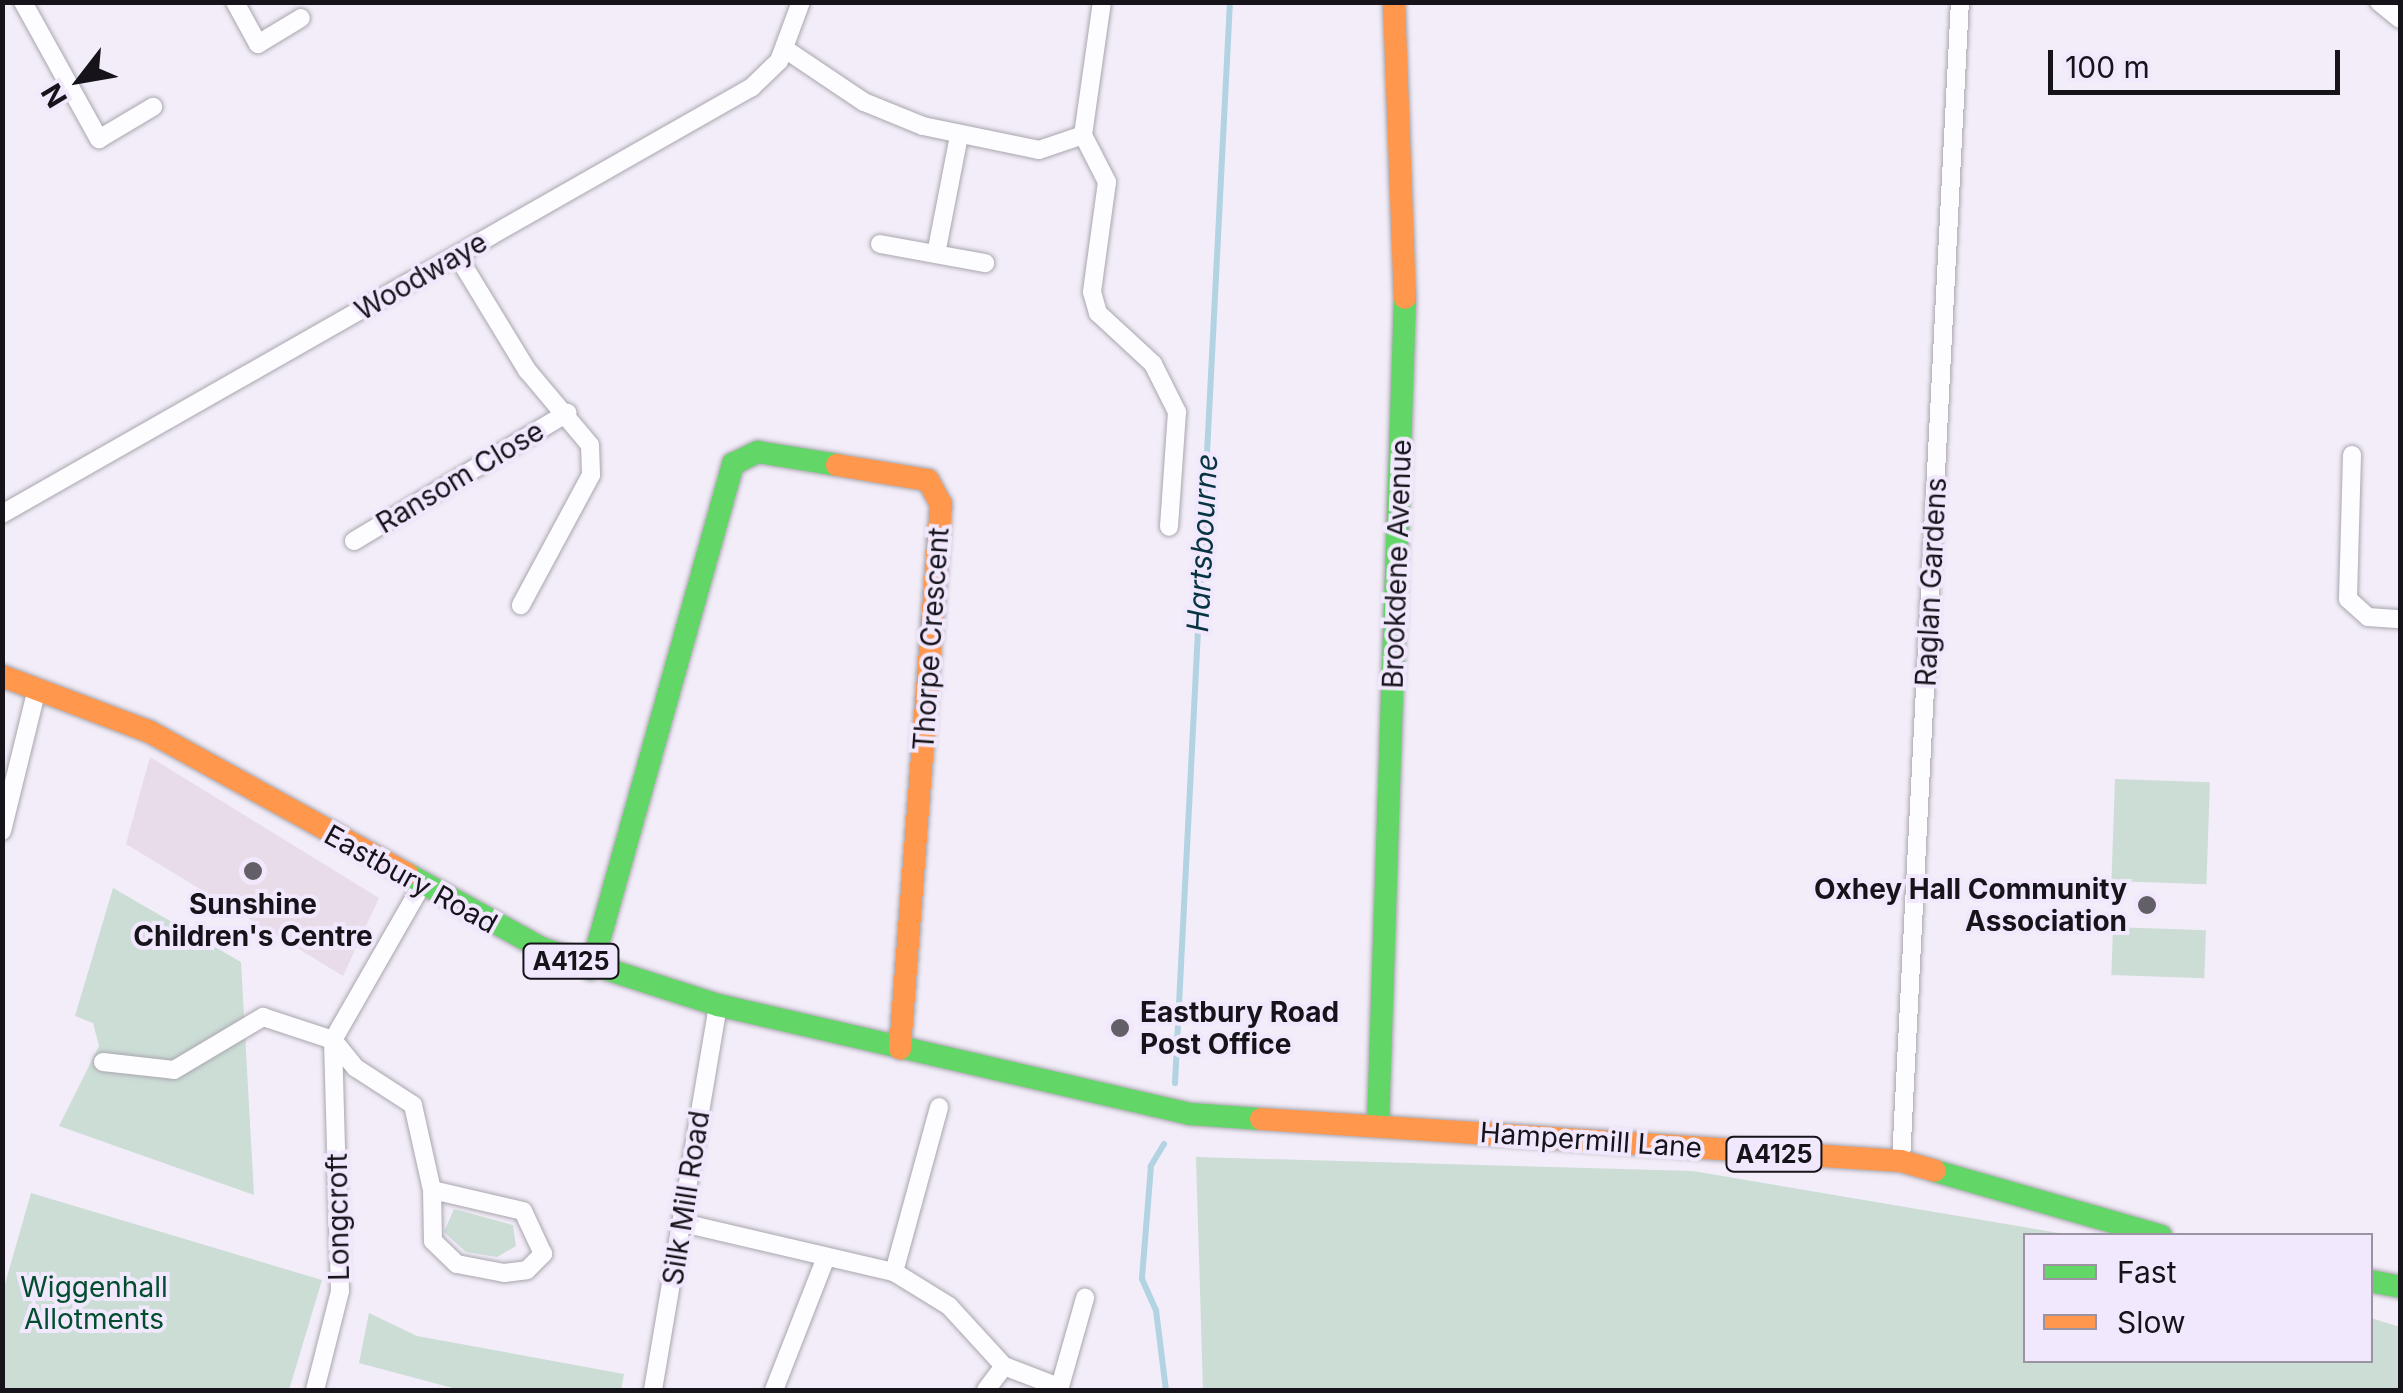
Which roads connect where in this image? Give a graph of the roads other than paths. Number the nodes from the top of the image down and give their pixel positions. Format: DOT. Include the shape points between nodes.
graph roads {
  1 [pos="23,2"];
  2 [pos="235,2"];
  3 [pos="802,2"];
  4 [pos="1102,2"];
  5 [pos="1394,2"];
  6 [pos="1960,2"];
  7 [pos="2379,2"];
  8 [pos="302,18"];
  9 [pos="2400,20"];
  10 [pos="785,49"];
  11 [pos="154,108"];
  12 [pos="1082,135"];
  13 [pos="960,136"];
  14 [pos="880,244"];
  15 [pos="936,254"];
  16 [pos="456,255"];
  17 [pos="984,263"];
  18 [pos="567,413"];
  19 [pos="2352,455"];
  20 [pos="2,514"];
  21 [pos="1169,527"];
  22 [pos="354,541"];
  23 [pos="521,605"];
  24 [pos="2400,620"];
  25 [pos="2,676"];
  26 [pos="37,688"];
  27 [pos="2,831"];
  28 [pos="420,888"];
  29 [pos="591,969"];
  30 [pos="718,1005"];
  31 [pos="333,1040"];
  32 [pos="900,1048"];
  33 [pos="103,1062"];
  34 [pos="939,1107"];
  35 [pos="1190,1114"];
  36 [pos="1378,1126"];
  37 [pos="1901,1162"];
  38 [pos="432,1190"];
  39 [pos="683,1222"];
  40 [pos="2150,1233"];
  41 [pos="825,1260"];
  42 [pos="894,1272"];
  43 [pos="2373,1282"];
  44 [pos="2400,1287"];
  45 [pos="1085,1298"];
  46 [pos="1004,1366"];
  47 [pos="1059,1389"];
  48 [pos="315,1390"];
  49 [pos="654,1390"];
  50 [pos="774,1390"];
  51 [pos="986,1390"];
  1 -- 11 [label="street" via="100,139"];
  2 -- 8 [label="street" via="258,44"];
  3 -- 10 [label="street, Woodwaye"];
  4 -- 12 [label="street"];
  5 -- 36 [label="main road, Brookdene Avenue" via="1406,314"];
  6 -- 37 [label="street, Raglan Gardens"];
  7 -- 9 [label="street"];
  10 -- 13 [label="street" via="864,102"];
  10 -- 16 [label="street, Woodwaye" via="752,87"];
  12 -- 13 [label="street" via="1039,150"];
  12 -- 21 [label="street" via="1107,182 1092,292 1098,313 1154,364 1177,412"];
  13 -- 15 [label="street"];
  14 -- 15 [label="street"];
  15 -- 17 [label="street"];
  16 -- 18 [label="street, Ransom Close" via="527,370"];
  16 -- 20 [label="street, Woodwaye"];
  18 -- 22 [label="street, Ransom Close"];
  18 -- 23 [label="street, Ransom Close" via="590,445 591,475"];
  19 -- 24 [label="street" via="2348,598 2368,617"];
  25 -- 26 [label="main road, Eastbury Road / A4125"];
  26 -- 27 [label="street"];
  26 -- 28 [label="main road, Eastbury Road / A4125" via="150,732"];
  28 -- 29 [label="main road, Eastbury Road / A4125"];
  28 -- 31 [label="street"];
  29 -- 30 [label="main road, Eastbury Road / A4125"];
  29 -- 32 [label="main road, Thorpe Crescent" via="734,464 758,452 928,480 941,504"];
  30 -- 32 [label="main road, Eastbury Road / A4125"];
  30 -- 39 [label="street, Silk Mill Road"];
  31 -- 33 [label="street" via="263,1017 174,1070"];
  31 -- 38 [label="street" via="356,1068 413,1105"];
  31 -- 48 [label="street, Longcroft" via="340,1290"];
  32 -- 35 [label="main road, Eastbury Road / A4125"];
  34 -- 42 [label="street"];
  35 -- 36 [label="main road, Hampermill Lane / A4125"];
  36 -- 37 [label="main road, Hampermill Lane / A4125"];
  37 -- 40 [label="main road, Hampermill Lane / A4125"];
  38 -- 38 [label="street" via="432,1241 457,1264 504,1274 527,1270 543,1254 539,1230 522,1212"];
  39 -- 41 [label="street"];
  39 -- 49 [label="street, Silk Mill Road"];
  41 -- 42 [label="street"];
  41 -- 50 [label="street"];
  42 -- 46 [label="street" via="949,1306"];
  43 -- 44 [label="main road"];
  45 -- 47 [label="street"];
  46 -- 47 [label="street"];
  46 -- 51 [label="street"];
}
